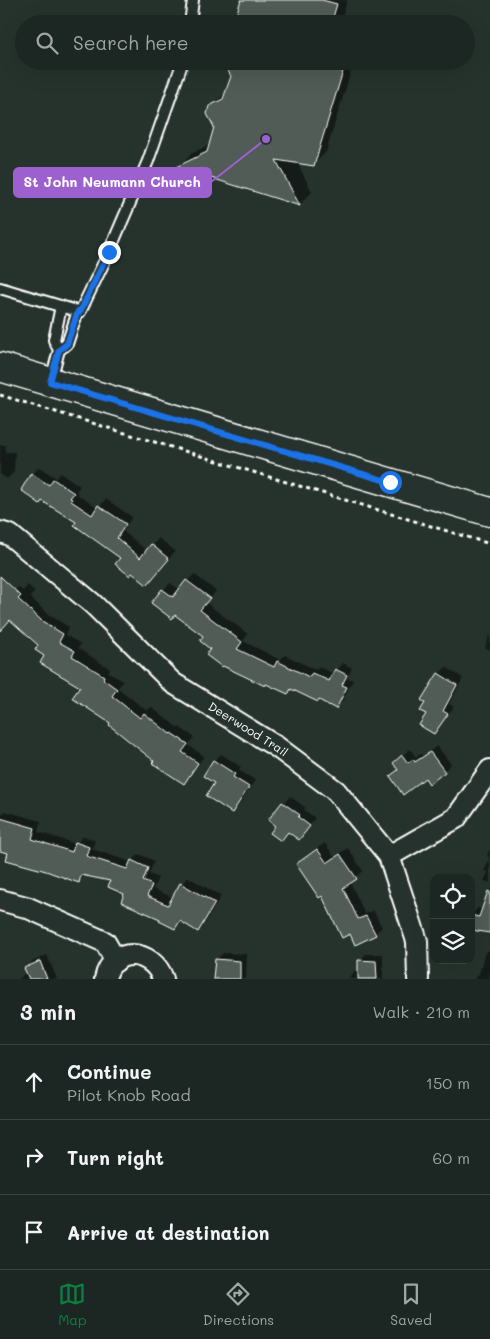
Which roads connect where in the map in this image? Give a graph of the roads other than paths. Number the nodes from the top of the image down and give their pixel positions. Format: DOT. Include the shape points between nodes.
graph roads {
  1 [pos="193,0"];
  2 [pos="191,15"];
  3 [pos="180,70"];
  4 [pos="0,288"];
  5 [pos="61,306"];
  6 [pos="78,311"];
  7 [pos="59,350"];
  8 [pos="0,367"];
  9 [pos="50,382"];
  10 [pos="490,512"];
  11 [pos="0,532"];
  12 [pos="490,770"];
  13 [pos="389,856"];
  14 [pos="0,900"];
  15 [pos="116,960"];
  16 [pos="105,979"];
  17 [pos="163,979"];
  18 [pos="418,979"];
  1 -- 2 [label="lane"];
  3 -- 6 [label="lane" via="148,161 109,252"];
  4 -- 5 [label="lane"];
  5 -- 6 [label="lane"];
  5 -- 7 [label="lane" via="54,340"];
  6 -- 7 [label="lane" via="67,344"];
  7 -- 9 [label="lane"];
  8 -- 9 [label="main road"];
  9 -- 10 [label="main road"];
  11 -- 13 [label="street, Deerwood Trail" via="10,534 93,604 173,682 277,747 336,790"];
  12 -- 13 [label="street" via="456,818"];
  13 -- 18 [label="street, Deerwood Trail" via="417,941"];
  14 -- 15 [label="street" via="26,907 105,942"];
  15 -- 16 [label="street"];
  15 -- 17 [label="street" via="125,956 145,957 157,966"];
}
